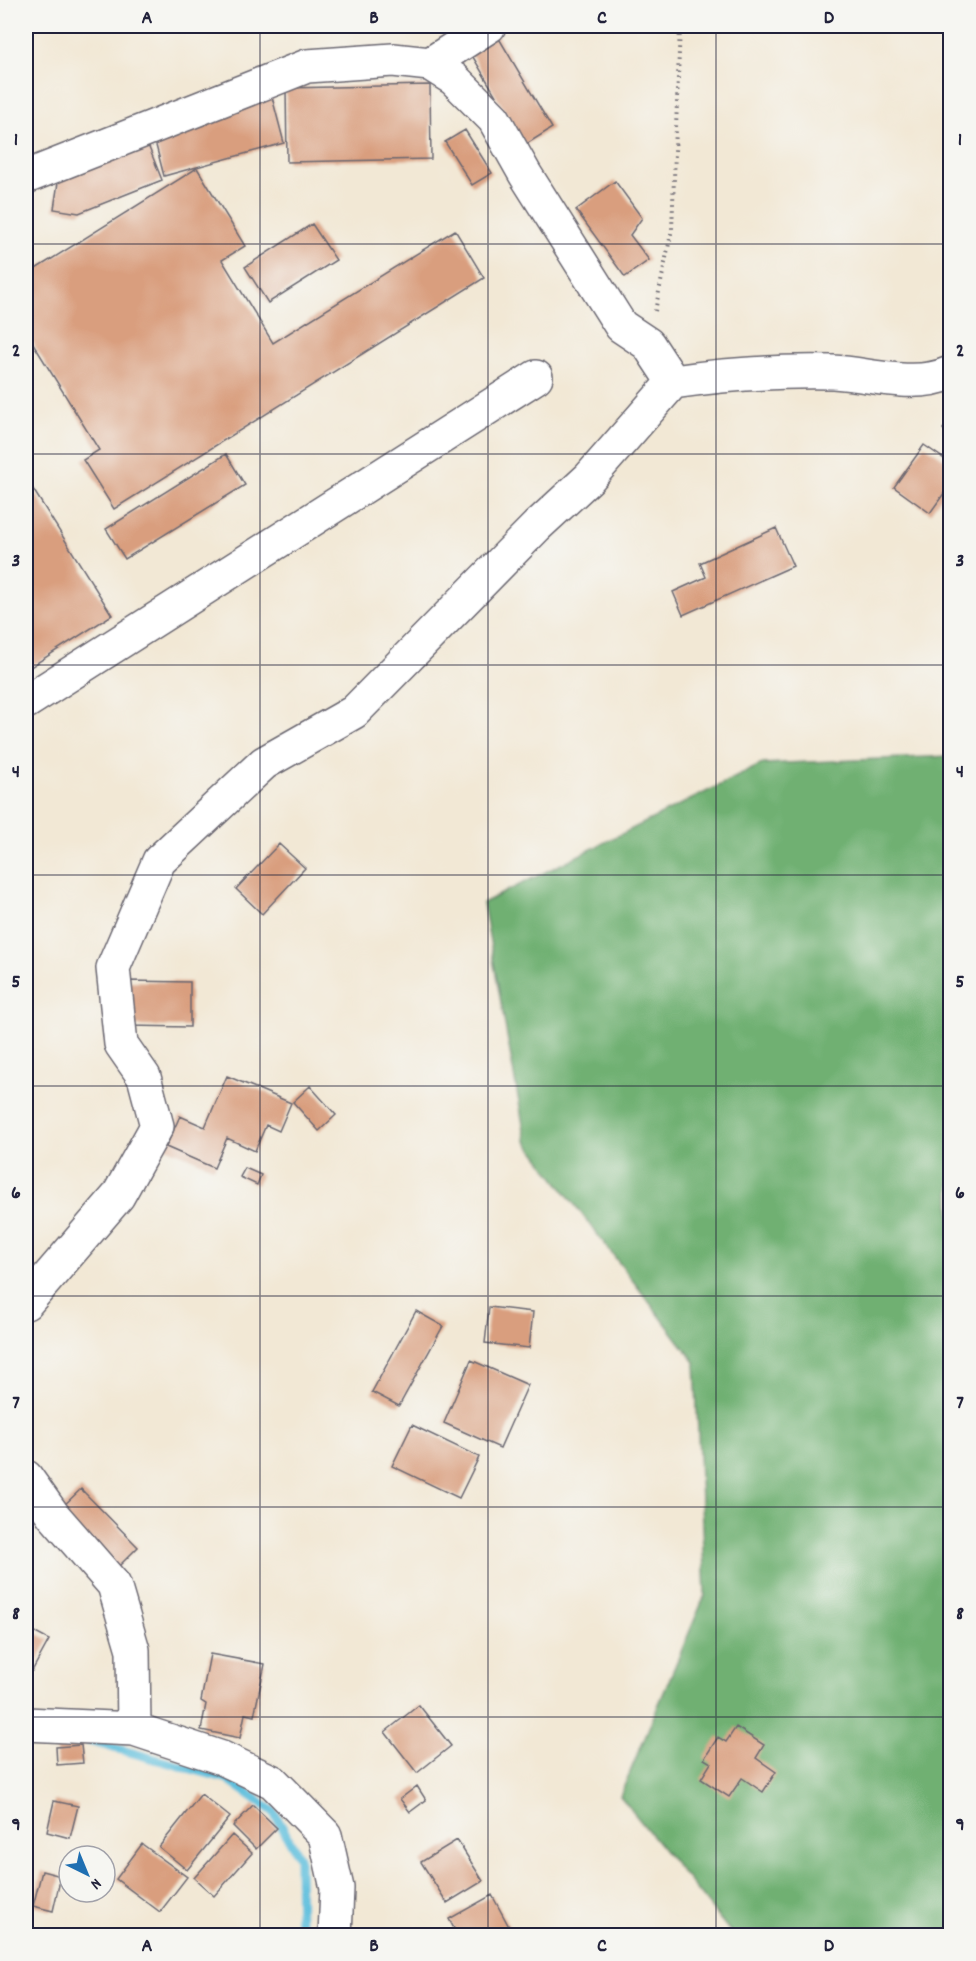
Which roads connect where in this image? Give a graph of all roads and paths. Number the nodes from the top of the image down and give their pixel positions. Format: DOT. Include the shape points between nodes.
graph roads {
  1 [pos="489,26"];
  2 [pos="680,26"];
  3 [pos="430,64"];
  4 [pos="26,177"];
  5 [pos="648,344"];
  6 [pos="951,373"];
  7 [pos="536,377"];
  8 [pos="673,382"];
  9 [pos="26,702"];
  10 [pos="26,1303"];
  11 [pos="26,1477"];
  12 [pos="26,1724"];
  13 [pos="134,1729"];
  14 [pos="334,1935"];
  1 -- 3 [label="street"];
  2 -- 5 [label="path" via="672,229"];
  3 -- 4 [label="street" via="393,60 307,66"];
  3 -- 5 [label="street" via="454,79 494,119 621,326"];
  5 -- 8 [label="street"];
  6 -- 8 [label="street" via="937,379 902,380 834,372 715,376"];
  7 -- 9 [label="street"];
  8 -- 10 [label="street" via="589,478 354,712 264,763 159,861 113,968 121,1044 144,1077 157,1126 118,1196"];
  11 -- 13 [label="street" via="53,1515 114,1585 133,1650"];
  12 -- 13 [label="street"];
  13 -- 14 [label="street" via="222,1758 273,1782 325,1835 337,1887"];
}
